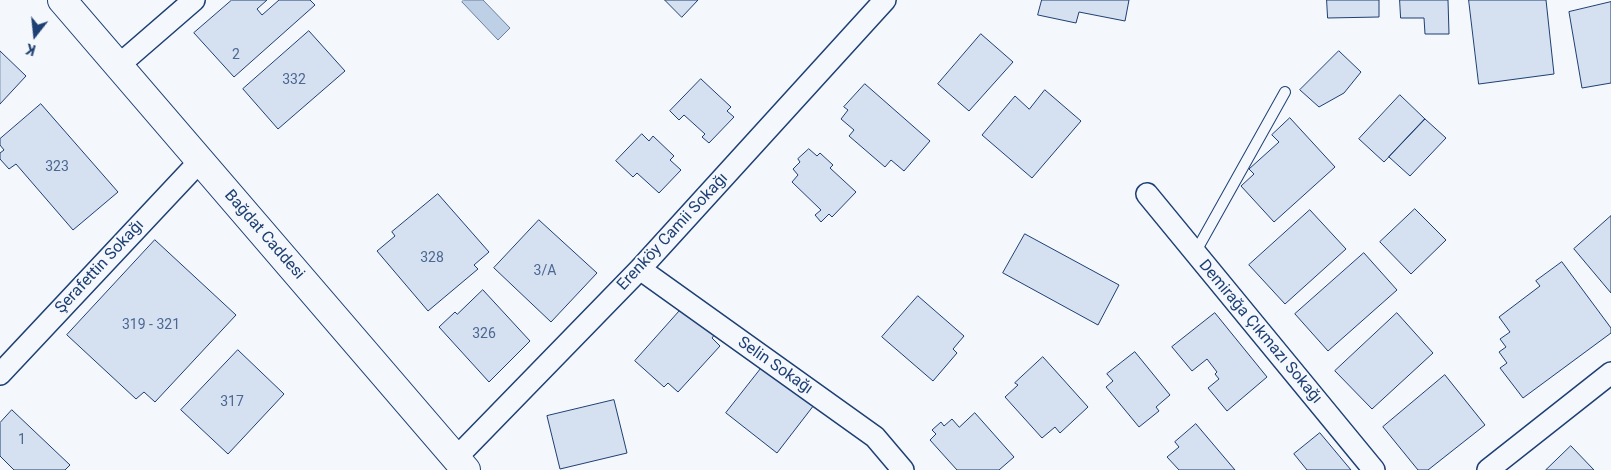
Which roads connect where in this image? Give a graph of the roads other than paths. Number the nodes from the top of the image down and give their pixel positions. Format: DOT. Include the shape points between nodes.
graph roads {
  1 [pos="62,0"];
  2 [pos="194,0"];
  3 [pos="885,0"];
  4 [pos="118,65"];
  5 [pos="1285,92"];
  6 [pos="200,161"];
  7 [pos="1147,194"];
  8 [pos="1195,253"];
  9 [pos="640,269"];
  10 [pos="1611,373"];
  11 [pos="0,374"];
  12 [pos="461,464"];
  13 [pos="903,470"];
  14 [pos="1374,470"];
  15 [pos="1488,470"];
  1 -- 4 [label="main road, Bağdat Caddesi"];
  2 -- 4 [label="street"];
  3 -- 9 [label="street, Erenköy Camii Sokağı"];
  4 -- 6 [label="main road, Bağdat Caddesi"];
  5 -- 8 [label="lane"];
  6 -- 11 [label="street, Şerafettin Sokağı"];
  6 -- 12 [label="main road, Bağdat Caddesi"];
  7 -- 8 [label="street, Demirağa Çıkmazı Sokağı"];
  8 -- 14 [label="street, Demirağa Çıkmazı Sokağı"];
  9 -- 12 [label="street, Erenköy Camii Sokağı"];
  9 -- 13 [label="street, Selin Sokağı" via="875,437"];
  10 -- 15 [label="street"];
}
